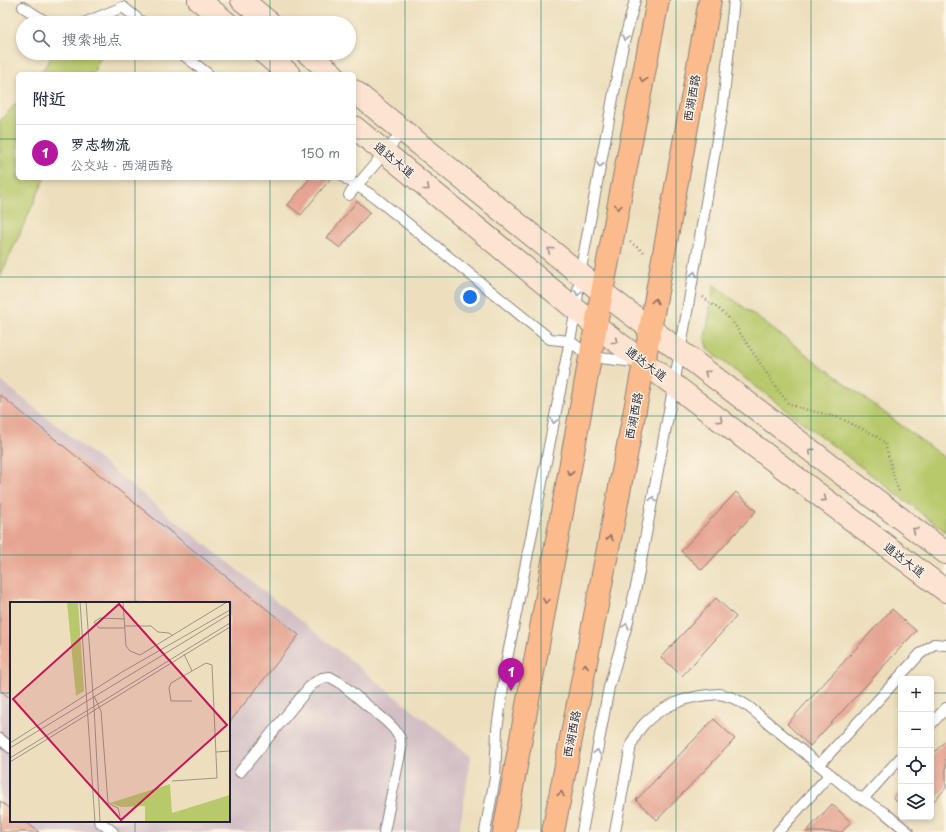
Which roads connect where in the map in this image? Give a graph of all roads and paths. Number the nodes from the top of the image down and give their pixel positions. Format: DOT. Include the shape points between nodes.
graph roads {
  1 [pos="199,0"];
  2 [pos="242,0"];
  3 [pos="635,0"];
  4 [pos="658,0"];
  5 [pos="710,0"];
  6 [pos="734,0"];
  7 [pos="23,7"];
  8 [pos="37,16"];
  9 [pos="101,16"];
  10 [pos="134,16"];
  11 [pos="218,16"];
  12 [pos="261,16"];
  13 [pos="190,60"];
  14 [pos="272,60"];
  15 [pos="316,60"];
  16 [pos="205,72"];
  17 [pos="287,72"];
  18 [pos="331,72"];
  19 [pos="356,93"];
  20 [pos="356,129"];
  21 [pos="403,131"];
  22 [pos="384,152"];
  23 [pos="347,180"];
  24 [pos="356,186"];
  25 [pos="349,195"];
  26 [pos="614,229"];
  27 [pos="662,266"];
  28 [pos="580,274"];
  29 [pos="691,288"];
  30 [pos="602,292"];
  31 [pos="576,310"];
  32 [pos="596,326"];
  33 [pos="650,329"];
  34 [pos="570,341"];
  35 [pos="680,352"];
  36 [pos="590,358"];
  37 [pos="644,363"];
  38 [pos="673,385"];
  39 [pos="899,492"];
  40 [pos="946,553"];
  41 [pos="946,591"];
  42 [pos="946,645"];
  43 [pos="946,708"];
  44 [pos="934,721"];
  45 [pos="0,739"];
  46 [pos="10,747"];
  47 [pos="898,760"];
  48 [pos="819,765"];
  49 [pos="240,772"];
  50 [pos="830,774"];
  51 [pos="863,799"];
  52 [pos="100,822"];
  53 [pos="113,832"];
  54 [pos="384,832"];
  55 [pos="485,832"];
  56 [pos="504,832"];
  57 [pos="553,832"];
  58 [pos="582,832"];
  59 [pos="615,832"];
  60 [pos="778,832"];
  61 [pos="908,832"];
  1 -- 11 [label="main road"];
  2 -- 12 [label="main road"];
  3 -- 28 [label="lane, one-way" via="622,50"];
  4 -- 26 [label="main road, one-way"];
  5 -- 27 [label="main road, 西湖西路"];
  29 -- 6 [label="lane, one-way" via="723,105"];
  7 -- 8 [label="lane"];
  9 -- 10 [label="lane" via="123,7"];
  13 -- 16 [label="lane"];
  14 -- 17 [label="main road"];
  15 -- 18 [label="main road"];
  19 -- 21 [label="main road"];
  20 -- 22 [label="main road, 通达大道"];
  21 -- 22 [label="lane"];
  28 -- 21 [label="main road, one-way"];
  22 -- 24 [label="lane"];
  22 -- 31 [label="main road, 通达大道, one-way"];
  23 -- 24 [label="lane"];
  24 -- 25 [label="lane"];
  24 -- 34 [label="lane" via="376,198 550,339"];
  26 -- 27 [label="path"];
  26 -- 30 [label="main road"];
  33 -- 27 [label="main road, 西湖西路, one-way"];
  28 -- 30 [label="main road"];
  28 -- 31 [label="lane, one-way"];
  29 -- 35 [label="lane"];
  29 -- 39 [label="path" via="732,321 788,403 840,418 875,435 885,443"];
  30 -- 32 [label="main road"];
  30 -- 33 [label="main road"];
  31 -- 32 [label="main road, 通达大道"];
  31 -- 34 [label="lane"];
  32 -- 36 [label="main road"];
  32 -- 37 [label="main road, 通达大道, one-way"];
  33 -- 35 [label="main road"];
  33 -- 37 [label="main road, 西湖西路"];
  34 -- 36 [label="lane"];
  34 -- 55 [label="lane, one-way" via="507,659 497,729 495,778"];
  35 -- 38 [label="lane"];
  40 -- 35 [label="main road, one-way"];
  36 -- 37 [label="lane"];
  36 -- 56 [label="main road, one-way"];
  37 -- 38 [label="main road, 通达大道"];
  57 -- 37 [label="main road, 西湖西路, one-way"];
  38 -- 41 [label="main road, 通达大道, one-way"];
  58 -- 38 [label="lane, one-way" via="609,688 637,582"];
  42 -- 48 [label="lane" via="934,644 920,654"];
  43 -- 44 [label="lane"];
  45 -- 46 [label="lane"];
  47 -- 51 [label="lane"];
  48 -- 50 [label="lane"];
  48 -- 59 [label="lane" via="738,700 717,694 678,701 659,711 644,724 631,745"];
  49 -- 54 [label="lane" via="311,685 322,678 330,677 386,721 400,738 401,749"];
  50 -- 51 [label="lane"];
  50 -- 60 [label="lane"];
  51 -- 61 [label="lane"];
  52 -- 53 [label="lane"];
}
